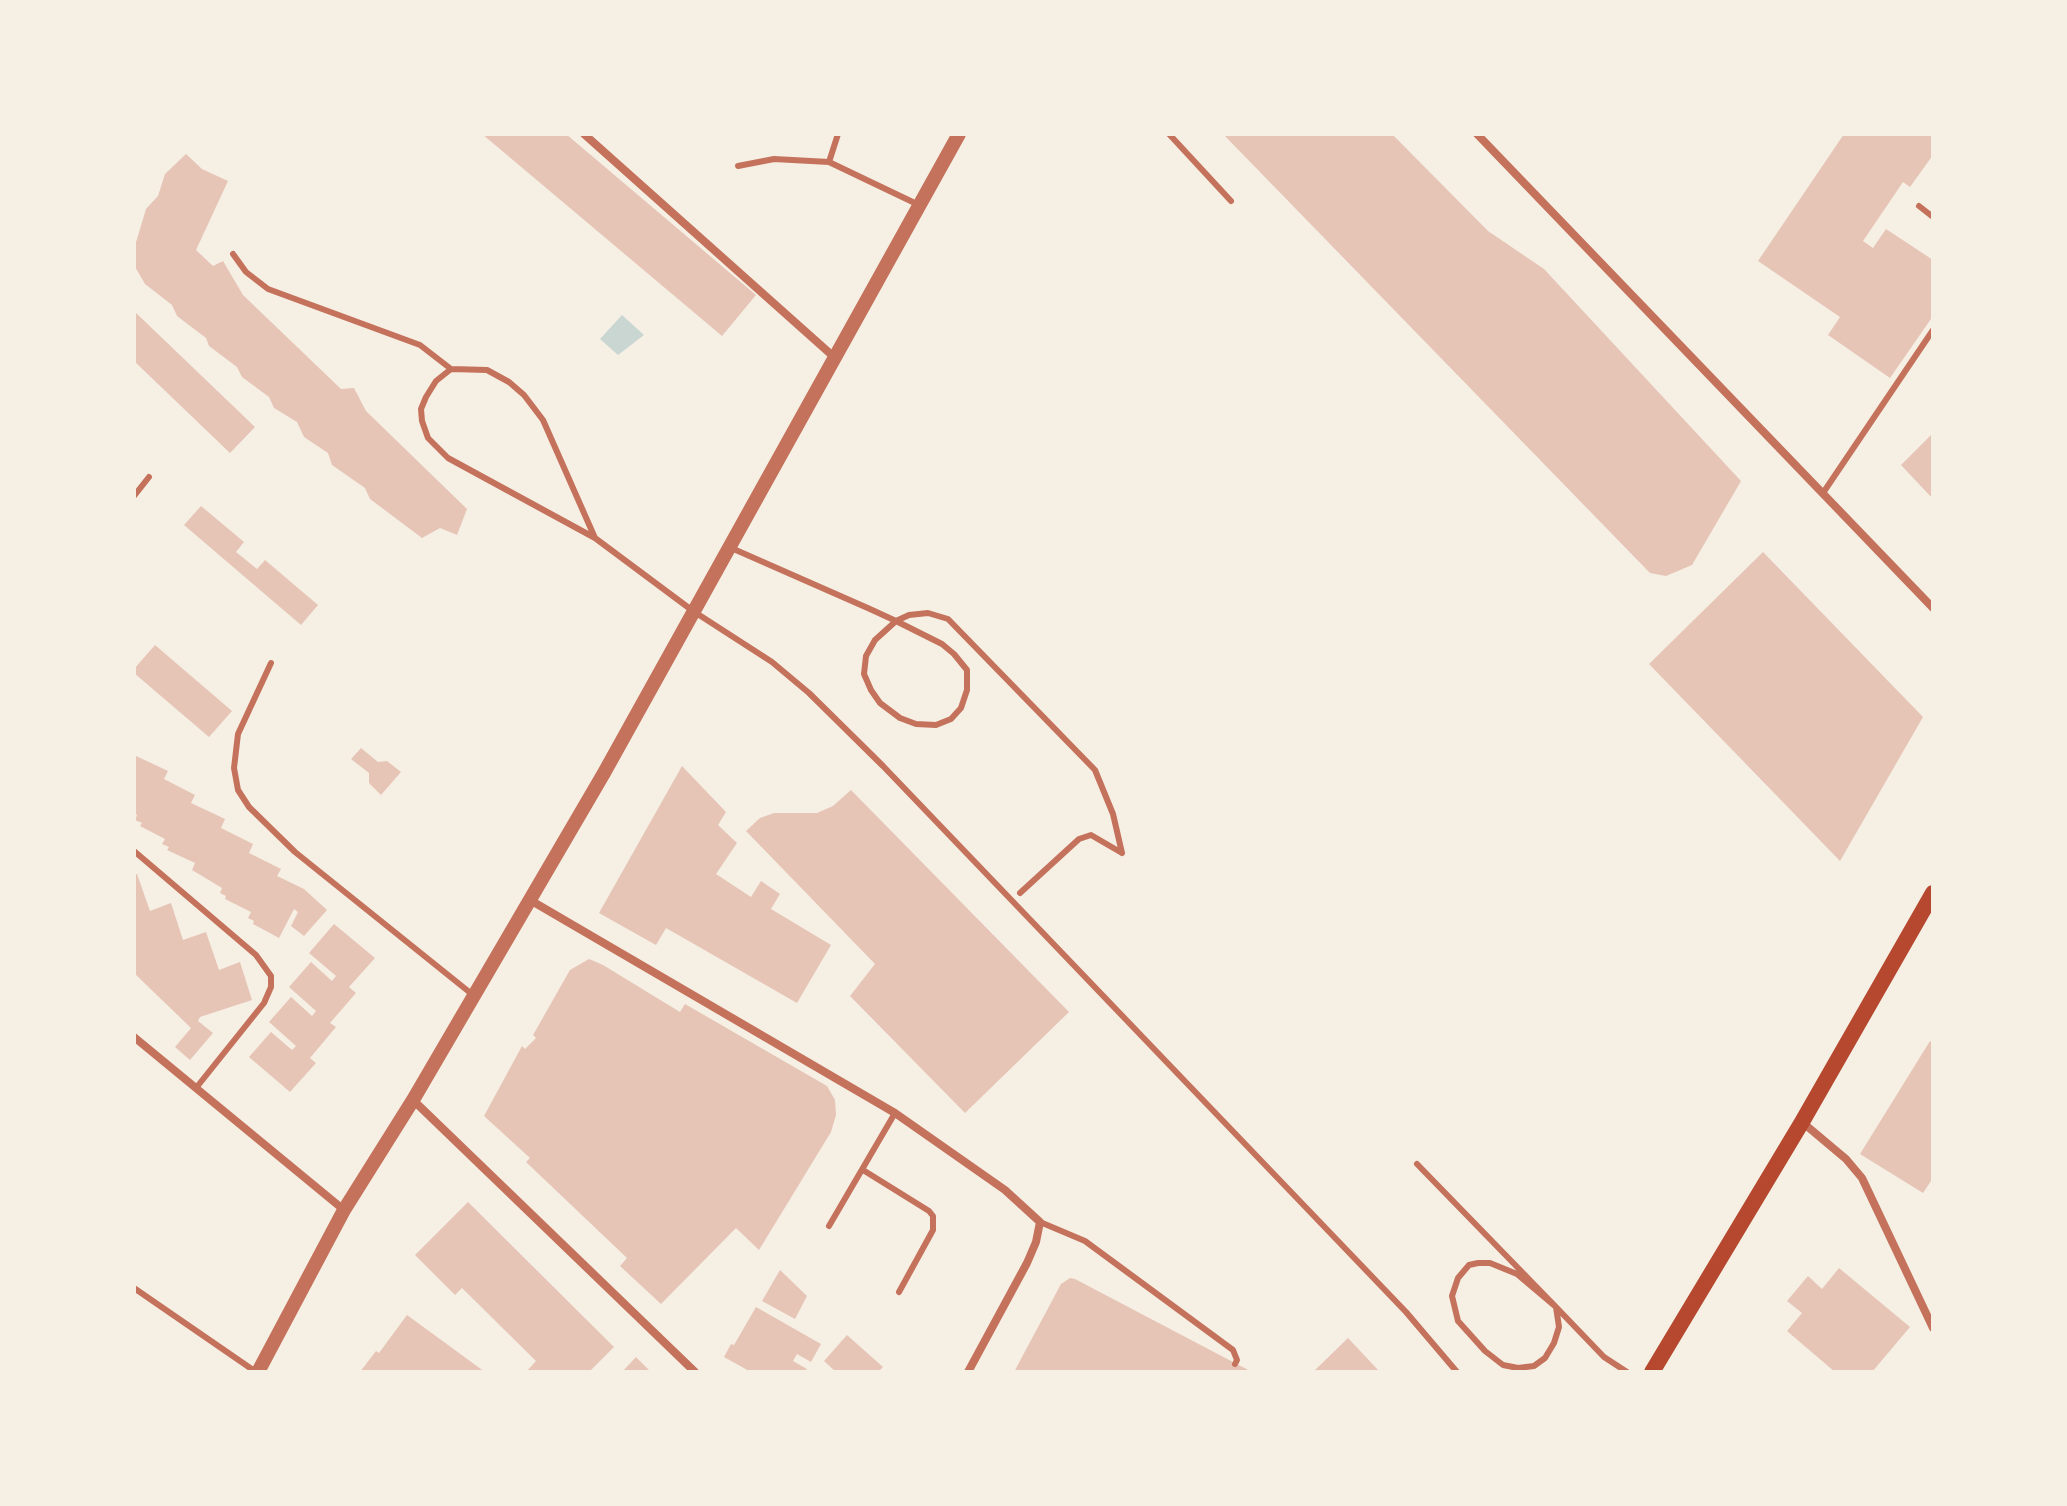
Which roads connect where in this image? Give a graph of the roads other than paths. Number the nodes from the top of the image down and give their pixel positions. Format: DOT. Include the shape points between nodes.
graph roads {
  1 [pos="584,134"];
  2 [pos="838,134"];
  3 [pos="959,134"];
  4 [pos="1169,134"];
  5 [pos="1477,134"];
  6 [pos="829,162"];
  7 [pos="738,166"];
  8 [pos="1231,201"];
  9 [pos="919,205"];
  10 [pos="1919,206"];
  11 [pos="1933,217"];
  12 [pos="233,254"];
  13 [pos="1933,330"];
  14 [pos="834,357"];
  15 [pos="451,369"];
  16 [pos="149,477"];
  17 [pos="1823,493"];
  18 [pos="134,496"];
  19 [pos="595,538"];
  20 [pos="729,547"];
  21 [pos="1933,608"];
  22 [pos="693,611"];
  23 [pos="896,621"];
  24 [pos="271,663"];
  25 [pos="134,851"];
  26 [pos="1020,893"];
  27 [pos="1933,893"];
  28 [pos="530,900"];
  29 [pos="473,995"];
  30 [pos="134,1037"];
  31 [pos="196,1088"];
  32 [pos="413,1100"];
  33 [pos="895,1113"];
  34 [pos="1802,1122"];
  35 [pos="1417,1164"];
  36 [pos="863,1170"];
  37 [pos="344,1210"];
  38 [pos="1040,1222"];
  39 [pos="829,1226"];
  40 [pos="134,1288"];
  41 [pos="899,1292"];
  42 [pos="1556,1307"];
  43 [pos="1933,1328"];
  44 [pos="1235,1364"];
  45 [pos="257,1372"];
  46 [pos="695,1372"];
  47 [pos="968,1372"];
  48 [pos="1457,1372"];
  49 [pos="1627,1372"];
  50 [pos="1652,1372"];
  1 -- 14 [label="street"];
  2 -- 6 [label="lane"];
  3 -- 9 [label="street"];
  4 -- 8 [label="lane"];
  5 -- 17 [label="street"];
  6 -- 7 [label="lane" via="774,159"];
  6 -- 9 [label="lane"];
  9 -- 14 [label="street"];
  10 -- 11 [label="lane"];
  12 -- 15 [label="lane" via="268,289 420,345"];
  13 -- 17 [label="lane"];
  14 -- 20 [label="street"];
  15 -- 19 [label="lane" via="487,370 524,395 543,420"];
  15 -- 19 [label="lane" via="436,381 421,409 428,438 448,458"];
  16 -- 18 [label="lane"];
  17 -- 21 [label="street"];
  19 -- 22 [label="lane"];
  20 -- 22 [label="street"];
  20 -- 23 [label="lane"];
  22 -- 28 [label="street"];
  22 -- 48 [label="lane" via="772,662 883,766 1406,1312"];
  23 -- 23 [label="lane" via="866,656 864,674 871,690 880,703 916,724 951,719 967,690 967,670 942,644"];
  23 -- 26 [label="lane" via="928,613 948,619 1095,770 1122,853 1091,835 1079,839"];
  24 -- 29 [label="lane" via="238,734 238,790 295,852"];
  25 -- 31 [label="lane" via="256,955 271,976 264,1003"];
  27 -- 34 [label="main road"];
  28 -- 29 [label="street"];
  28 -- 33 [label="street"];
  29 -- 32 [label="street"];
  30 -- 31 [label="street"];
  31 -- 37 [label="street"];
  32 -- 37 [label="street"];
  32 -- 46 [label="street"];
  33 -- 36 [label="lane"];
  33 -- 38 [label="street" via="1005,1190"];
  34 -- 43 [label="street" via="1862,1178"];
  34 -- 50 [label="main road"];
  35 -- 42 [label="lane"];
  36 -- 39 [label="lane"];
  36 -- 41 [label="lane" via="933,1216 933,1230"];
  37 -- 45 [label="street"];
  38 -- 44 [label="lane" via="1085,1241 1233,1350"];
  38 -- 47 [label="street" via="1027,1263"];
  40 -- 45 [label="lane"];
  42 -- 42 [label="lane" via="1559,1327 1545,1358 1518,1368 1503,1365 1485,1351 1458,1321 1452,1296 1469,1265 1490,1263 1517,1274"];
  42 -- 49 [label="lane" via="1604,1357"];
}
